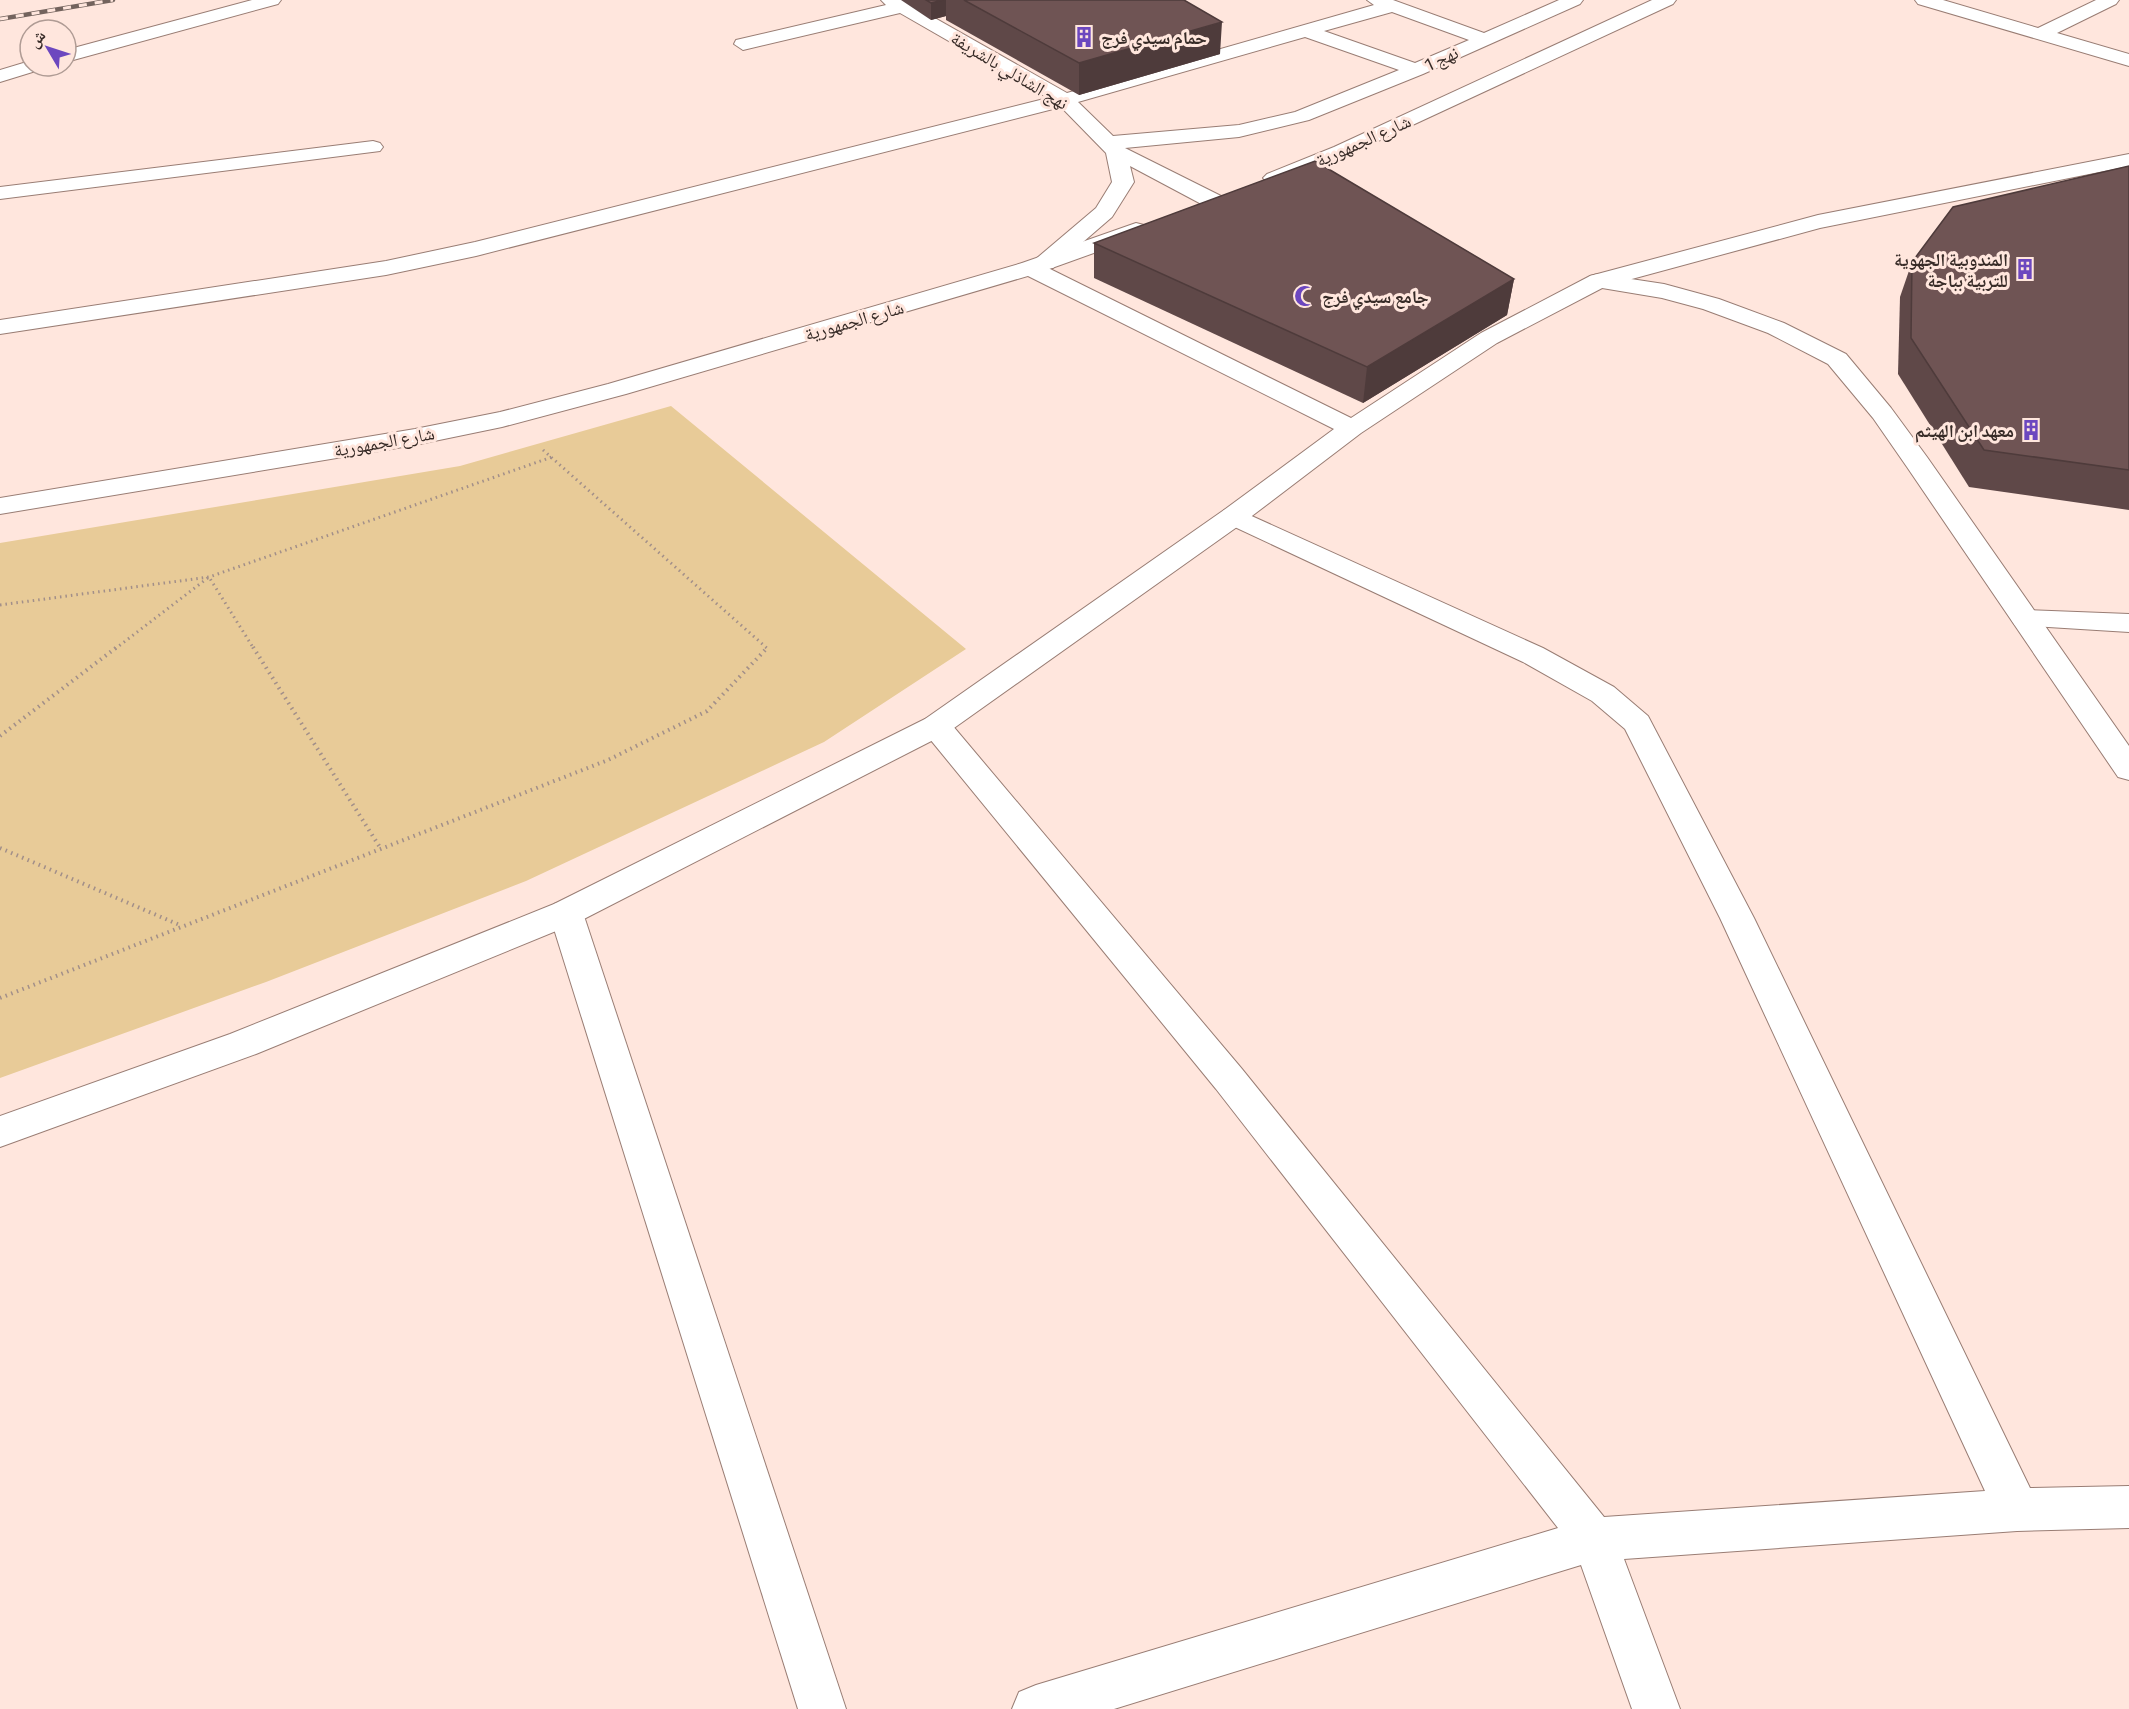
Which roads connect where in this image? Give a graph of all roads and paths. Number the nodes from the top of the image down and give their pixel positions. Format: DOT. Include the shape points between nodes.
graph roads {
  1 [pos="272,0"];
  2 [pos="1539,0"];
  3 [pos="1667,0"];
  4 [pos="1924,0"];
  5 [pos="2110,0"];
  6 [pos="896,3"];
  7 [pos="1384,3"];
  8 [pos="1566,3"];
  9 [pos="1306,31"];
  10 [pos="2040,34"];
  11 [pos="1484,39"];
  12 [pos="743,44"];
  13 [pos="78,53"];
  14 [pos="2129,60"];
  15 [pos="18,70"];
  16 [pos="1416,70"];
  17 [pos="0,76"];
  18 [pos="1065,100"];
  19 [pos="373,147"];
  20 [pos="1112,147"];
  21 [pos="2129,160"];
  22 [pos="0,193"];
  23 [pos="1236,193"];
  24 [pos="1038,265"];
  25 [pos="1598,280"];
  26 [pos="0,327"];
  27 [pos="1352,428"];
  28 [pos="0,506"];
  29 [pos="1234,516"];
  30 [pos="209,577"];
  31 [pos="0,605"];
  32 [pos="2025,619"];
  33 [pos="2129,623"];
  34 [pos="936,726"];
  35 [pos="0,735"];
  36 [pos="2129,769"];
  37 [pos="0,848"];
  38 [pos="381,849"];
  39 [pos="566,913"];
  40 [pos="182,927"];
  41 [pos="0,998"];
  42 [pos="0,1132"];
  43 [pos="2129,1507"];
  44 [pos="2017,1510"];
  45 [pos="1594,1539"];
  46 [pos="822,1709"];
  47 [pos="1036,1709"];
  48 [pos="1656,1709"];
  1 -- 13 [label="street"];
  2 -- 8 [label="street"];
  3 -- 23 [label="street, شارع الجمهورية" via="1341,152"];
  4 -- 10 [label="street"];
  5 -- 10 [label="street"];
  6 -- 12 [label="street"];
  6 -- 18 [label="street, نهج الشاذلي بالشريفة"];
  7 -- 9 [label="street"];
  7 -- 11 [label="street"];
  8 -- 11 [label="street, نهج 1"];
  9 -- 16 [label="street, نهج 1"];
  9 -- 18 [label="street"];
  10 -- 14 [label="street"];
  11 -- 16 [label="street, نهج 1"];
  15 -- 17 [label="street"];
  16 -- 20 [label="street" via="1291,119 1239,131"];
  18 -- 20 [label="street, نهج الشاذلي بالشريفة"];
  18 -- 26 [label="street" via="376,270"];
  19 -- 22 [label="street"];
  20 -- 23 [label="street, نهج الشاذلي بالشريفة"];
  20 -- 24 [label="street" via="1123,182 1104,212"];
  21 -- 25 [label="street" via="1818,222"];
  23 -- 24 [label="street, شارع الجمهورية"];
  24 -- 27 [label="street"];
  24 -- 28 [label="street, شارع الجمهورية" via="617,389 502,418 415,437"];
  25 -- 27 [label="street" via="1489,338"];
  25 -- 32 [label="street" via="1711,304 1776,327 1837,359 1882,413"];
  27 -- 29 [label="street"];
  29 -- 34 [label="street"];
  29 -- 44 [label="street" via="1533,655 1603,694 1637,723 1737,918"];
  30 -- 31 [label="path"];
  30 -- 35 [label="path"];
  30 -- 38 [label="path"];
  30 -- 38 [label="path" via="553,457 769,648 707,711 608,760"];
  32 -- 33 [label="street"];
  32 -- 36 [label="street"];
  34 -- 39 [label="street"];
  34 -- 45 [label="street" via="1229,1079"];
  37 -- 40 [label="path"];
  38 -- 40 [label="path"];
  39 -- 42 [label="street" via="243,1044"];
  39 -- 46 [label="street"];
  40 -- 41 [label="path"];
  43 -- 44 [label="street"];
  44 -- 45 [label="street"];
  45 -- 47 [label="street"];
  45 -- 48 [label="street"];
}
